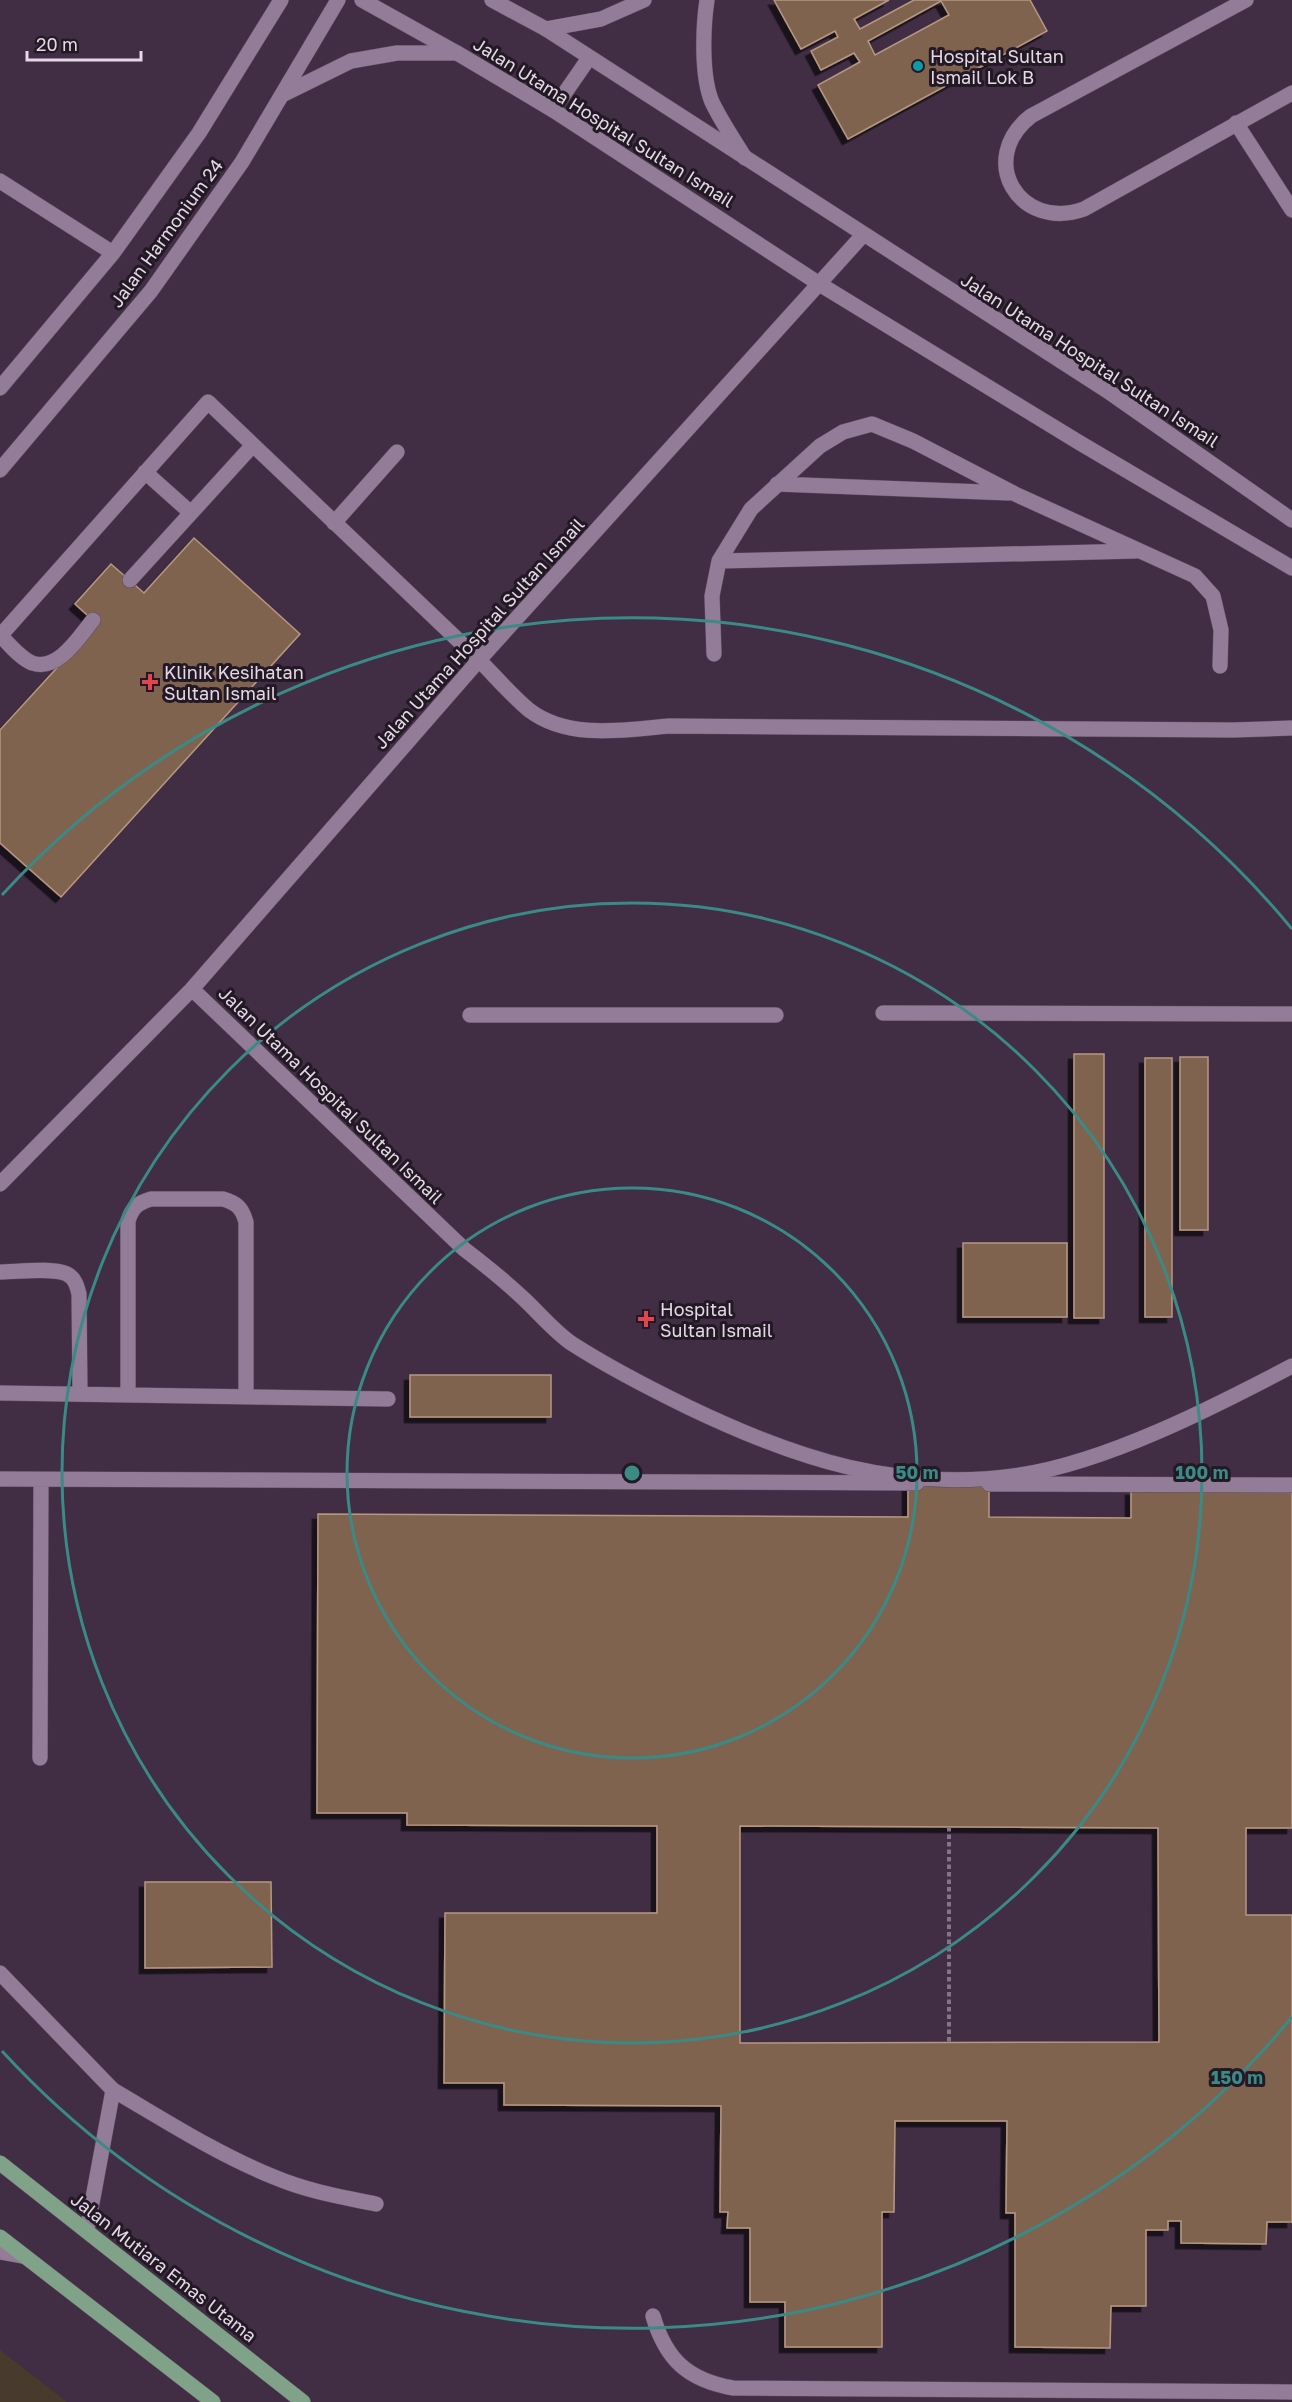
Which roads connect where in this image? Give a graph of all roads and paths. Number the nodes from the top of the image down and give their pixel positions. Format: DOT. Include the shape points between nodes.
graph roads {
  1 [pos="280,0"];
  2 [pos="338,0"];
  3 [pos="362,0"];
  4 [pos="492,0"];
  5 [pos="644,0"];
  6 [pos="707,0"];
  7 [pos="1246,0"];
  8 [pos="546,29"];
  9 [pos="458,53"];
  10 [pos="589,58"];
  11 [pos="1292,93"];
  12 [pos="282,95"];
  13 [pos="553,110"];
  14 [pos="1236,123"];
  15 [pos="745,159"];
  16 [pos="0,181"];
  17 [pos="1292,210"];
  18 [pos="863,235"];
  19 [pos="113,253"];
  20 [pos="821,285"];
  21 [pos="0,388"];
  22 [pos="253,445"];
  23 [pos="397,452"];
  24 [pos="0,470"];
  25 [pos="146,472"];
  26 [pos="777,484"];
  27 [pos="1016,494"];
  28 [pos="191,513"];
  29 [pos="1292,520"];
  30 [pos="334,523"];
  31 [pos="1142,551"];
  32 [pos="719,561"];
  33 [pos="1292,568"];
  34 [pos="130,580"];
  35 [pos="93,620"];
  36 [pos="0,636"];
  37 [pos="714,654"];
  38 [pos="479,660"];
  39 [pos="1220,666"];
  40 [pos="1292,728"];
  41 [pos="192,989"];
  42 [pos="883,1013"];
  43 [pos="1292,1014"];
  44 [pos="776,1015"];
  45 [pos="470,1016"];
  46 [pos="0,1184"];
  47 [pos="0,1272"];
  48 [pos="1292,1366"];
  49 [pos="0,1393"];
  50 [pos="80,1394"];
  51 [pos="128,1394"];
  52 [pos="246,1395"];
  53 [pos="388,1399"];
  54 [pos="0,1479"];
  55 [pos="41,1480"];
  56 [pos="1292,1485"];
  57 [pos="40,1758"];
  58 [pos="949,1827"];
  59 [pos="0,1973"];
  60 [pos="949,2043"];
  61 [pos="113,2090"];
  62 [pos="0,2163"];
  63 [pos="376,2204"];
  64 [pos="87,2230"];
  65 [pos="0,2237"];
  66 [pos="0,2252"];
  67 [pos="23,2256"];
  68 [pos="653,2316"];
  69 [pos="1292,2392"];
  70 [pos="213,2402"];
  71 [pos="303,2402"];
  1 -- 19 [label="street, Jalan Harmonium 24" via="199,133"];
  2 -- 12 [label="street, Jalan Harmonium 24"];
  3 -- 9 [label="street, Jalan Utama Hospital Sultan Ismail"];
  4 -- 8 [label="street, Jalan Utama Hospital Sultan Ismail"];
  5 -- 8 [label="street" via="601,19"];
  6 -- 15 [label="street" via="707,82 712,101"];
  7 -- 14 [label="street" via="1031,116 1009,140 1006,173 1015,192 1027,204 1041,212 1070,214"];
  8 -- 10 [label="street, Jalan Utama Hospital Sultan Ismail"];
  9 -- 12 [label="street" via="397,53 351,61"];
  9 -- 13 [label="street, Jalan Utama Hospital Sultan Ismail"];
  10 -- 13 [label="street"];
  10 -- 15 [label="street, Jalan Utama Hospital Sultan Ismail"];
  11 -- 14 [label="street"];
  12 -- 24 [label="street, Jalan Harmonium 24" via="242,162 151,291"];
  13 -- 20 [label="street, Jalan Utama Hospital Sultan Ismail"];
  14 -- 17 [label="street"];
  15 -- 18 [label="street, Jalan Utama Hospital Sultan Ismail"];
  16 -- 19 [label="street"];
  18 -- 20 [label="street, Jalan Utama Hospital Sultan Ismail"];
  18 -- 29 [label="street, Jalan Utama Hospital Sultan Ismail" via="1109,392"];
  19 -- 21 [label="street, Jalan Harmonium 24"];
  20 -- 33 [label="street"];
  20 -- 38 [label="street, Jalan Utama Hospital Sultan Ismail"];
  22 -- 25 [label="street" via="208,402"];
  22 -- 28 [label="street"];
  22 -- 30 [label="street"];
  23 -- 30 [label="street"];
  25 -- 28 [label="street"];
  25 -- 36 [label="street"];
  26 -- 27 [label="street"];
  26 -- 27 [label="street" via="820,446 843,432 872,424"];
  26 -- 32 [label="street" via="751,509"];
  27 -- 31 [label="street"];
  28 -- 34 [label="street"];
  30 -- 38 [label="street"];
  31 -- 32 [label="street"];
  31 -- 39 [label="street" via="1195,576 1213,596 1221,630"];
  32 -- 37 [label="street" via="712,596"];
  35 -- 36 [label="street" via="63,655 43,664 31,663"];
  38 -- 40 [label="street" via="529,710 570,728 592,730 669,726"];
  38 -- 41 [label="street, Jalan Utama Hospital Sultan Ismail"];
  41 -- 46 [label="street"];
  41 -- 48 [label="street, Jalan Utama Hospital Sultan Ismail" via="464,1249 570,1342 649,1388 745,1434 815,1459 896,1477 948,1480 1002,1477 1057,1467 1170,1425"];
  42 -- 43 [label="street"];
  44 -- 45 [label="street"];
  47 -- 50 [label="street" via="56,1271 68,1274 76,1283"];
  49 -- 50 [label="street"];
  50 -- 51 [label="street"];
  51 -- 52 [label="street"];
  51 -- 52 [label="street" via="128,1221 132,1210 151,1199 211,1199 234,1203 243,1211 246,1222"];
  52 -- 53 [label="street"];
  54 -- 55 [label="street"];
  55 -- 56 [label="street"];
  55 -- 57 [label="street"];
  58 -- 60 [label="path"];
  59 -- 61 [label="street"];
  61 -- 63 [label="street" via="222,2154 275,2178 316,2192"];
  61 -- 64 [label="street"];
  62 -- 64 [label="main road, Jalan Mutiara Emas Utama"];
  64 -- 71 [label="main road, Jalan Mutiara Emas Utama"];
  65 -- 67 [label="main road"];
  66 -- 67 [label="street"];
  67 -- 70 [label="main road"];
  68 -- 69 [label="street" via="667,2351 679,2366 714,2385 733,2388"];
}
